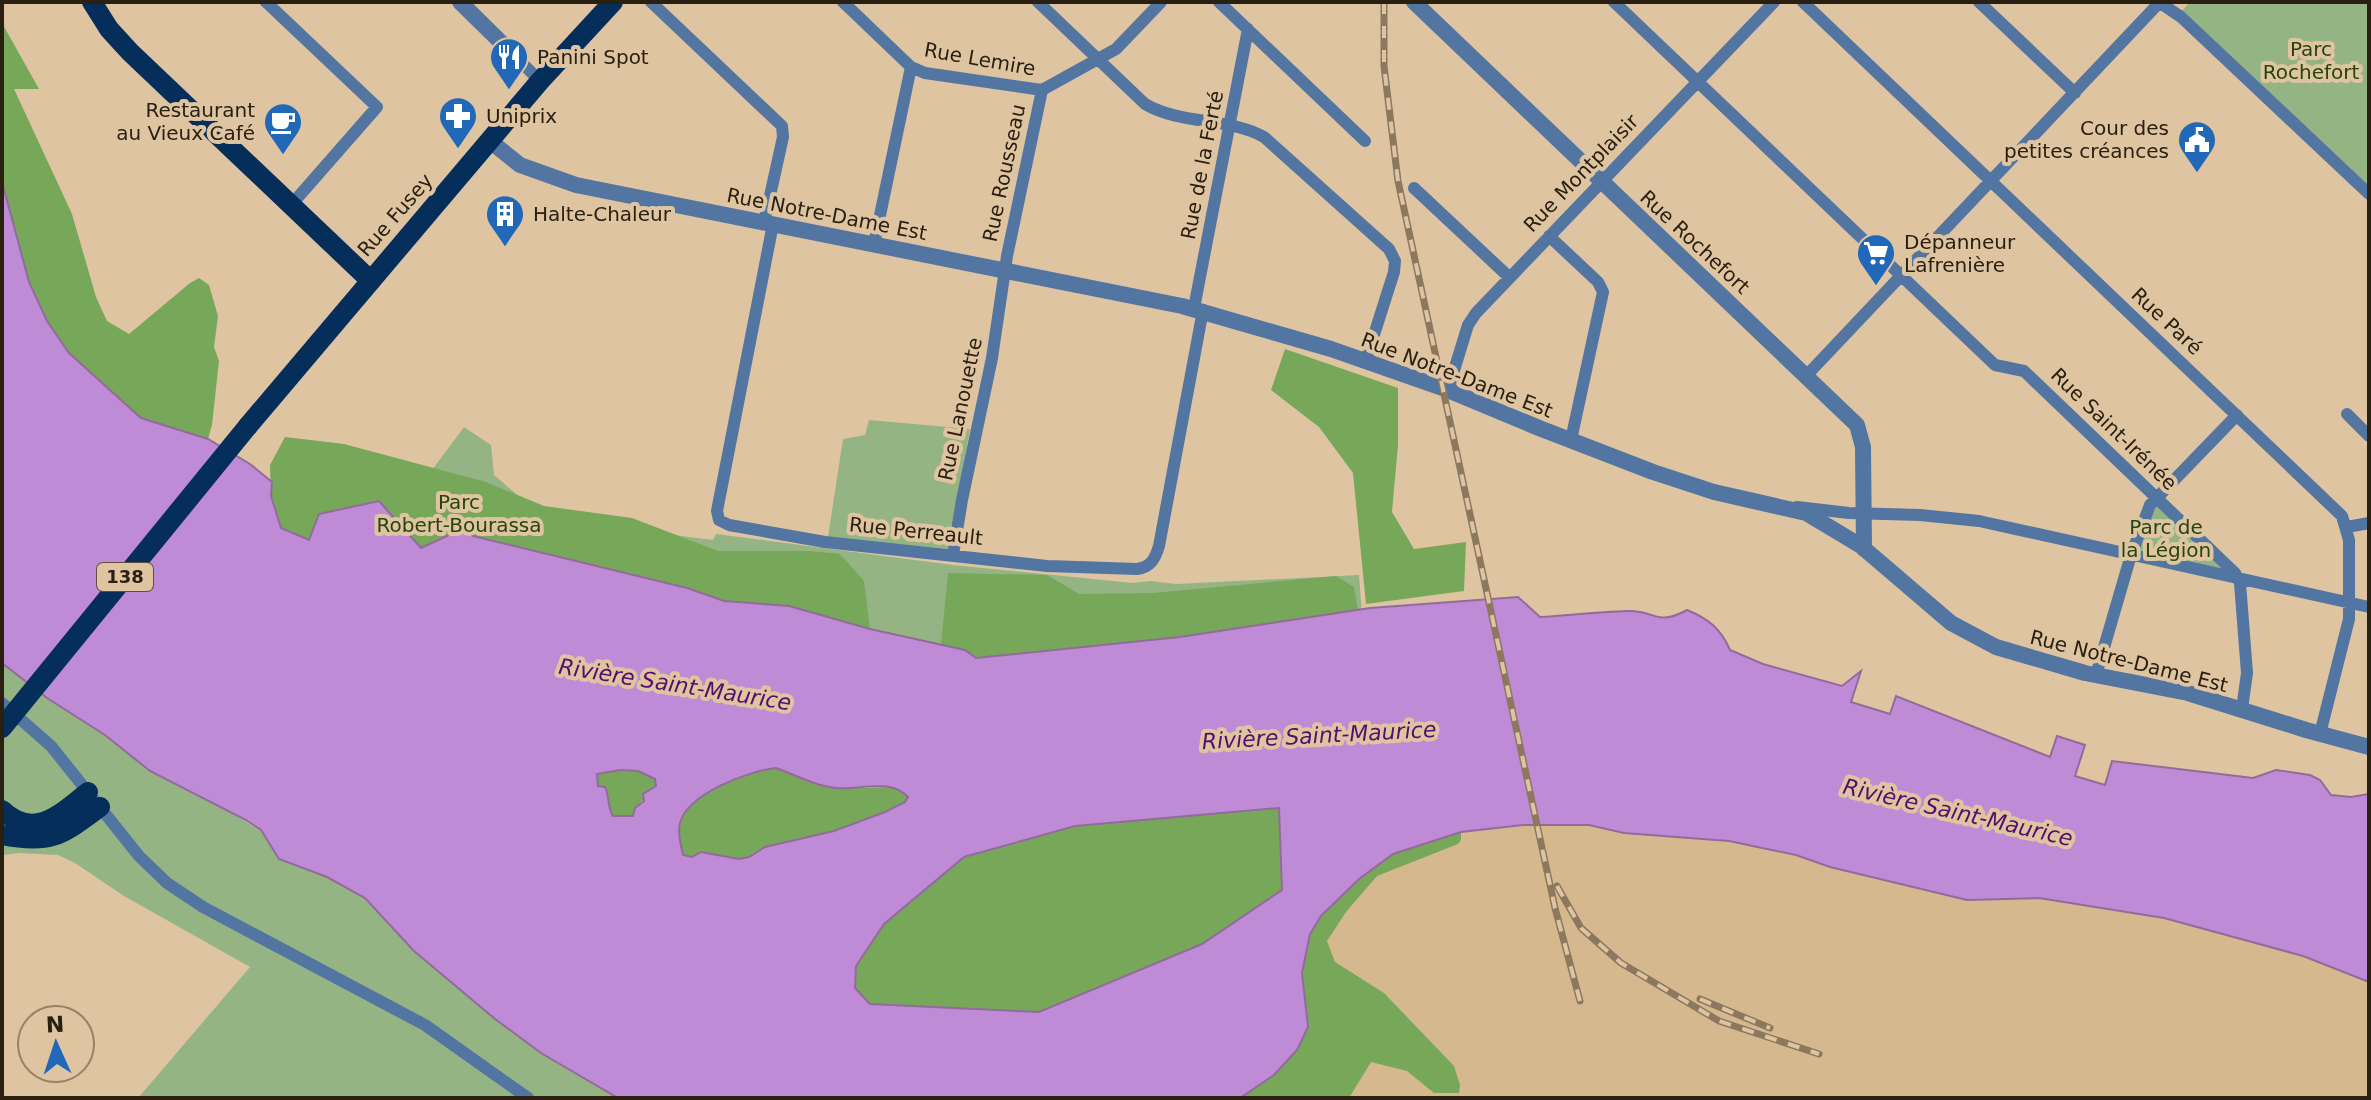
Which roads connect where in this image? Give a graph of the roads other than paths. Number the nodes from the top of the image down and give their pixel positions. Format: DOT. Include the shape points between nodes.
graph roads {
  1 [pos="92,2"];
  2 [pos="266,2"];
  3 [pos="460,2"];
  4 [pos="613,2"];
  5 [pos="651,2"];
  6 [pos="843,2"];
  7 [pos="1038,2"];
  8 [pos="1161,2"];
  9 [pos="1219,2"];
  10 [pos="1414,2"];
  11 [pos="1614,2"];
  12 [pos="1774,2"];
  13 [pos="1803,2"];
  14 [pos="1979,2"];
  15 [pos="2160,2"];
  16 [pos="1248,29"];
  17 [pos="515,56"];
  18 [pos="1098,60"];
  19 [pos="911,67"];
  20 [pos="540,81"];
  21 [pos="1695,81"];
  22 [pos="1042,90"];
  23 [pos="2075,93"];
  24 [pos="1231,126"];
  25 [pos="490,141"];
  26 [pos="1365,141"];
  27 [pos="1601,181"];
  28 [pos="1990,181"];
  29 [pos="1414,188"];
  30 [pos="2369,194"];
  31 [pos="292,204"];
  32 [pos="769,224"];
  33 [pos="1549,236"];
  34 [pos="874,244"];
  35 [pos="1005,270"];
  36 [pos="1902,276"];
  37 [pos="1509,277"];
  38 [pos="371,281"];
  39 [pos="1198,309"];
  40 [pos="1366,360"];
  41 [pos="1807,375"];
  42 [pos="1448,390"];
  43 [pos="2347,414"];
  44 [pos="2237,415"];
  45 [pos="2369,436"];
  46 [pos="1571,440"];
  47 [pos="2157,497"];
  48 [pos="1786,507"];
  49 [pos="1864,513"];
  50 [pos="2369,523"];
  51 [pos="2347,527"];
  52 [pos="1864,549"];
  53 [pos="953,555"];
  54 [pos="2131,555"];
  55 [pos="2239,579"];
  56 [pos="2349,603"];
  57 [pos="2369,607"];
  58 [pos="2096,675"];
  59 [pos="2,703"];
  60 [pos="2242,709"];
  61 [pos="8,720"];
  62 [pos="2320,734"];
  63 [pos="2369,747"];
  64 [pos="94,799"];
  65 [pos="2,810"];
  66 [pos="2,835"];
  67 [pos="528,1098"];
  1 -- 31 [label="main road" via="130,52"];
  2 -- 31 [label="street" via="377,107"];
  3 -- 17 [label="street"];
  4 -- 20 [label="main road, Rue Fusey / 138"];
  5 -- 32 [label="street" via="782,126"];
  6 -- 19 [label="street"];
  7 -- 18 [label="street"];
  8 -- 18 [label="street, Rue Rousseau" via="1116,49"];
  9 -- 16 [label="street"];
  10 -- 27 [label="street, Rue Rochefort"];
  11 -- 21 [label="street, Rue Saint-Irénée"];
  12 -- 21 [label="street, Rue Montplaisir"];
  13 -- 28 [label="street, Rue Paré"];
  14 -- 23 [label="street"];
  15 -- 23 [label="street"];
  15 -- 30 [label="street"];
  16 -- 24 [label="street, Rue de la Ferté"];
  16 -- 26 [label="street"];
  17 -- 20 [label="street"];
  18 -- 22 [label="street, Rue Rousseau"];
  18 -- 24 [label="street" via="1152,108"];
  19 -- 22 [label="street, Rue Lemire"];
  19 -- 34 [label="street"];
  20 -- 25 [label="main road, Rue Fusey / 138"];
  21 -- 27 [label="street, Rue Montplaisir"];
  21 -- 36 [label="street, Rue Saint-Irénée"];
  22 -- 35 [label="street, Rue Rousseau"];
  23 -- 28 [label="street"];
  24 -- 39 [label="street, Rue de la Ferté"];
  24 -- 40 [label="street" via="1271,142 1392,253 1394,272"];
  25 -- 32 [label="street, Rue Notre-Dame Est" via="520,165 563,181"];
  25 -- 38 [label="main road, Rue Fusey / 138"];
  27 -- 33 [label="street, Rue Montplaisir"];
  27 -- 41 [label="street, Rue Rochefort"];
  28 -- 36 [label="street"];
  28 -- 44 [label="street, Rue Paré"];
  29 -- 37 [label="street"];
  31 -- 38 [label="main road"];
  32 -- 34 [label="street, Rue Notre-Dame Est"];
  32 -- 53 [label="street, Rue Perreault" via="719,520 808,539"];
  33 -- 37 [label="street, Rue Montplaisir"];
  33 -- 46 [label="street" via="1603,292"];
  34 -- 35 [label="street, Rue Notre-Dame Est"];
  35 -- 39 [label="street, Rue Notre-Dame Est"];
  35 -- 53 [label="street, Rue Lanouette"];
  36 -- 41 [label="street"];
  36 -- 47 [label="street, Rue Saint-Irénée" via="1995,365 2024,371"];
  37 -- 42 [label="street, Rue Montplaisir" via="1470,321"];
  38 -- 61 [label="main road, Rue Fusey / 138, bridge"];
  39 -- 40 [label="street, Rue Notre-Dame Est"];
  39 -- 53 [label="street, Rue Perreault" via="1152,563 1137,569 1059,567"];
  40 -- 42 [label="street, Rue Notre-Dame Est"];
  41 -- 49 [label="street, Rue Rochefort" via="1859,427"];
  42 -- 46 [label="street, Rue Notre-Dame Est"];
  43 -- 45 [label="street"];
  44 -- 47 [label="street"];
  44 -- 51 [label="street, Rue Paré" via="2342,516"];
  46 -- 48 [label="street, Rue Notre-Dame Est" via="1714,492"];
  47 -- 54 [label="street"];
  47 -- 55 [label="street, Rue Saint-Irénée"];
  48 -- 49 [label="street"];
  48 -- 52 [label="street, Rue Notre-Dame Est" via="1813,516"];
  49 -- 52 [label="street, Rue Rochefort"];
  49 -- 54 [label="street" via="1979,521"];
  50 -- 51 [label="street"];
  51 -- 56 [label="street"];
  52 -- 58 [label="street, Rue Notre-Dame Est" via="1943,618 1976,638"];
  54 -- 55 [label="street"];
  54 -- 58 [label="street"];
  55 -- 56 [label="street"];
  55 -- 60 [label="street" via="2247,673"];
  56 -- 57 [label="street"];
  56 -- 62 [label="street"];
  58 -- 60 [label="street, Rue Notre-Dame Est"];
  59 -- 61 [label="street"];
  60 -- 62 [label="street, Rue Notre-Dame Est"];
  61 -- 64 [label="street" via="51,746"];
  62 -- 63 [label="street, Rue Notre-Dame Est"];
  64 -- 65 [label="main road" via="44,823 24,823"];
  64 -- 66 [label="main road" via="70,828 46,839"];
  64 -- 67 [label="street" via="148,865 188,899 417,1020"];
}
